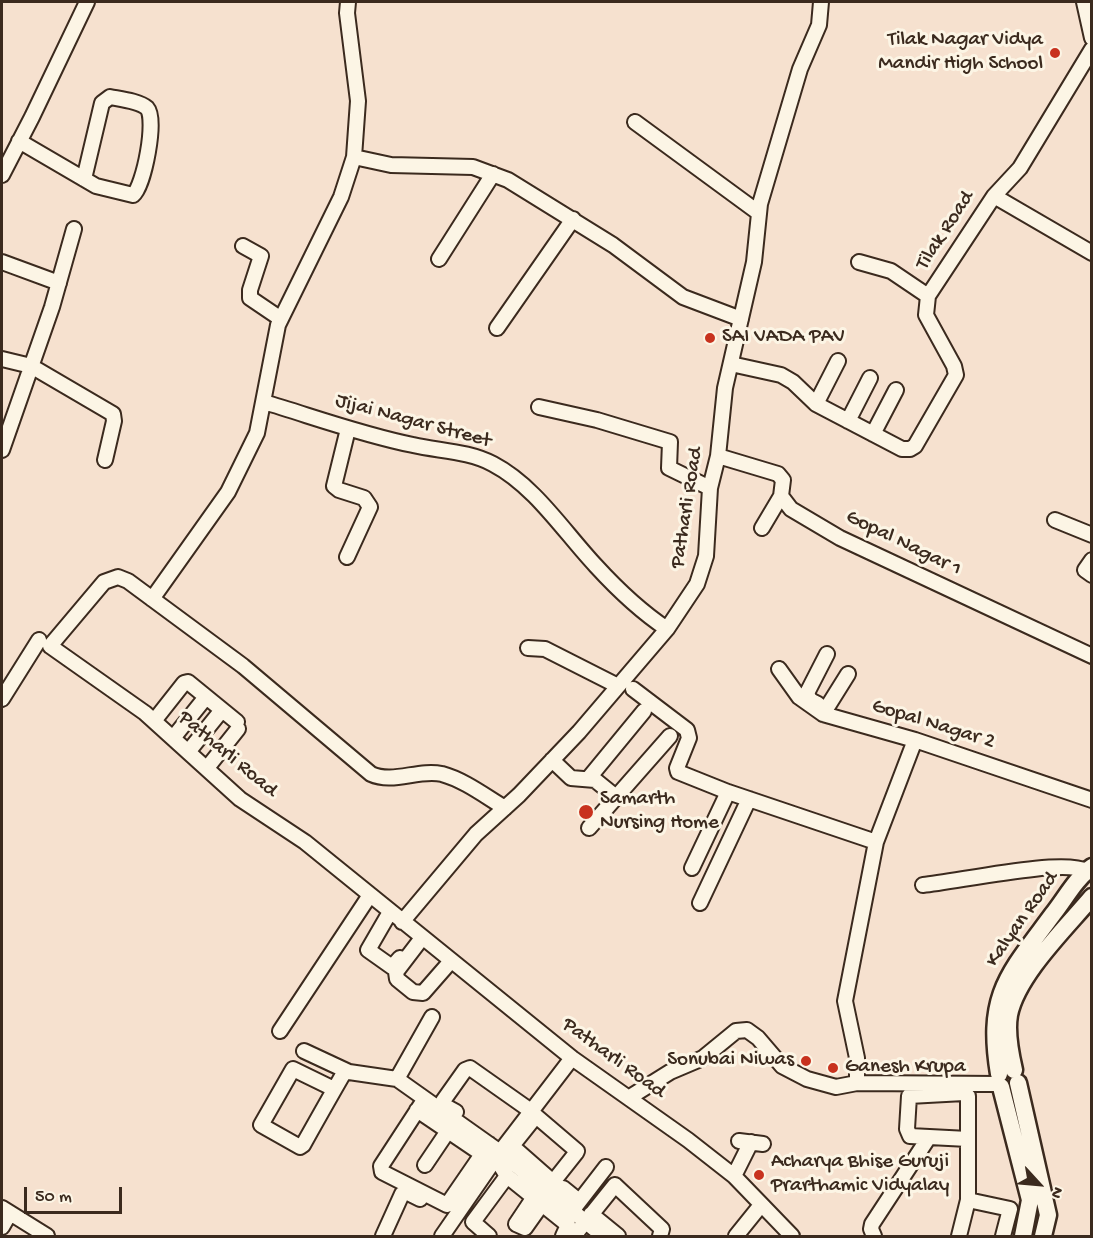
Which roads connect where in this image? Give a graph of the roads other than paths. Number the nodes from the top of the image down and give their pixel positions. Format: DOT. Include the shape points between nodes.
graph roads {
  1 [pos="87,2"];
  2 [pos="348,2"];
  3 [pos="821,2"];
  4 [pos="1084,2"];
  5 [pos="1092,38"];
  6 [pos="1092,49"];
  7 [pos="635,122"];
  8 [pos="19,141"];
  9 [pos="354,157"];
  10 [pos="493,174"];
  11 [pos="2,175"];
  12 [pos="84,179"];
  13 [pos="994,196"];
  14 [pos="759,213"];
  15 [pos="573,219"];
  16 [pos="74,229"];
  17 [pos="243,246"];
  18 [pos="1092,253"];
  19 [pos="439,259"];
  20 [pos="2,262"];
  21 [pos="859,262"];
  22 [pos="59,283"];
  23 [pos="928,296"];
  24 [pos="282,319"];
  25 [pos="741,319"];
  26 [pos="497,328"];
  27 [pos="2,359"];
  28 [pos="838,361"];
  29 [pos="731,364"];
  30 [pos="31,366"];
  31 [pos="867,380"];
  32 [pos="896,390"];
  33 [pos="264,402"];
  34 [pos="816,404"];
  35 [pos="539,407"];
  36 [pos="847,420"];
  37 [pos="348,429"];
  38 [pos="873,434"];
  39 [pos="2,450"];
  40 [pos="718,456"];
  41 [pos="105,460"];
  42 [pos="710,488"];
  43 [pos="781,496"];
  44 [pos="1055,520"];
  45 [pos="762,528"];
  46 [pos="1092,535"];
  47 [pos="347,556"];
  48 [pos="1092,560"];
  49 [pos="1092,575"];
  50 [pos="152,599"];
  51 [pos="668,629"];
  52 [pos="44,643"];
  53 [pos="528,648"];
  54 [pos="827,654"];
  55 [pos="1092,657"];
  56 [pos="779,669"];
  57 [pos="848,674"];
  58 [pos="618,686"];
  59 [pos="633,689"];
  60 [pos="206,697"];
  61 [pos="2,699"];
  62 [pos="222,710"];
  63 [pos="644,711"];
  64 [pos="825,711"];
  65 [pos="154,721"];
  66 [pos="670,736"];
  67 [pos="173,738"];
  68 [pos="915,740"];
  69 [pos="657,750"];
  70 [pos="188,752"];
  71 [pos="552,760"];
  72 [pos="678,765"];
  73 [pos="207,768"];
  74 [pos="588,779"];
  75 [pos="728,792"];
  76 [pos="616,797"];
  77 [pos="749,799"];
  78 [pos="1092,800"];
  79 [pos="505,808"];
  80 [pos="589,828"];
  81 [pos="876,842"];
  82 [pos="692,868"];
  83 [pos="1089,869"];
  84 [pos="923,885"];
  85 [pos="370,895"];
  86 [pos="1092,897"];
  87 [pos="700,903"];
  88 [pos="390,912"];
  89 [pos="402,922"];
  90 [pos="420,936"];
  91 [pos="451,961"];
  92 [pos="432,1017"];
  93 [pos="280,1031"];
  94 [pos="303,1051"];
  95 [pos="572,1058"];
  96 [pos="345,1071"];
  97 [pos="397,1079"];
  98 [pos="1006,1080"];
  99 [pos="857,1083"];
  100 [pos="334,1089"];
  101 [pos="939,1089"];
  102 [pos="630,1097"];
  103 [pos="421,1105"];
  104 [pos="531,1111"];
  105 [pos="457,1124"];
  106 [pos="929,1137"];
  107 [pos="968,1139"];
  108 [pos="751,1142"];
  109 [pos="490,1146"];
  110 [pos="425,1165"];
  111 [pos="606,1167"];
  112 [pos="529,1169"];
  113 [pos="507,1176"];
  114 [pos="734,1176"];
  115 [pos="554,1187"];
  116 [pos="968,1200"];
  117 [pos="761,1205"];
  118 [pos="576,1206"];
  119 [pos="5,1211"];
  120 [pos="453,1217"];
  121 [pos="588,1218"];
  122 [pos="2,1227"];
  123 [pos="47,1236"];
  124 [pos="384,1236"];
  125 [pos="442,1236"];
  126 [pos="489,1236"];
  127 [pos="573,1236"];
  128 [pos="603,1236"];
  129 [pos="618,1236"];
  130 [pos="660,1236"];
  131 [pos="735,1236"];
  132 [pos="792,1236"];
  133 [pos="874,1236"];
  134 [pos="959,1236"];
  135 [pos="1003,1236"];
  136 [pos="1023,1236"];
  137 [pos="1043,1236"];
  1 -- 8 [label="street"];
  2 -- 9 [label="street" via="358,101"];
  3 -- 14 [label="street, Patharli Road" via="819,24 800,69"];
  4 -- 5 [label="street"];
  6 -- 13 [label="street, Tilak Road" via="1020,168"];
  7 -- 14 [label="street"];
  8 -- 11 [label="street"];
  8 -- 12 [label="street"];
  9 -- 10 [label="street" via="391,165 473,167"];
  9 -- 24 [label="street" via="341,197"];
  10 -- 15 [label="street"];
  10 -- 19 [label="street"];
  12 -- 12 [label="street" via="111,191 133,195 137,191 151,122 144,106 110,97 102,103"];
  13 -- 18 [label="street"];
  13 -- 23 [label="street, Tilak Road"];
  14 -- 25 [label="street, Patharli Road" via="754,262"];
  15 -- 25 [label="street" via="683,297"];
  15 -- 26 [label="street"];
  16 -- 22 [label="street"];
  17 -- 24 [label="street" via="261,256 250,298"];
  20 -- 22 [label="street"];
  21 -- 23 [label="street" via="891,271"];
  22 -- 30 [label="street"];
  23 -- 38 [label="street, Tilak Road" via="926,315 956,375 915,446 902,449"];
  24 -- 33 [label="street"];
  25 -- 29 [label="street, Patharli Road"];
  27 -- 30 [label="street"];
  28 -- 34 [label="street"];
  29 -- 34 [label="street" via="781,375"];
  29 -- 40 [label="street, Patharli Road"];
  30 -- 39 [label="street"];
  30 -- 41 [label="street" via="113,414"];
  31 -- 36 [label="street"];
  32 -- 38 [label="street"];
  33 -- 37 [label="street, Jijai Nagar Street"];
  33 -- 50 [label="street" via="257,433 228,492"];
  34 -- 36 [label="street"];
  35 -- 42 [label="street" via="670,442 669,468"];
  36 -- 38 [label="street"];
  37 -- 47 [label="street" via="334,486 364,498 370,507"];
  37 -- 51 [label="street, Jijai Nagar Street" via="492,464 524,486 639,610"];
  40 -- 42 [label="street, Patharli Road"];
  40 -- 43 [label="street, Gopal Nagar 1" via="778,474 783,480"];
  42 -- 51 [label="street, Patharli Road" via="706,556 697,584"];
  43 -- 45 [label="street"];
  43 -- 55 [label="street, Gopal Nagar 1" via="791,509 840,538"];
  44 -- 46 [label="street"];
  48 -- 49 [label="street" via="1085,570"];
  50 -- 52 [label="street" via="128,581 110,578"];
  50 -- 79 [label="street" via="243,666 371,774 381,778 441,774"];
  51 -- 58 [label="street, Patharli Road"];
  52 -- 61 [label="street"];
  52 -- 65 [label="street, Patharli Road"];
  53 -- 58 [label="street" via="545,649"];
  54 -- 64 [label="street" via="807,697"];
  56 -- 64 [label="street, Gopal Nagar 2" via="799,697"];
  57 -- 64 [label="street"];
  58 -- 71 [label="street, Patharli Road"];
  59 -- 72 [label="street" via="687,730 689,738"];
  60 -- 62 [label="street"];
  60 -- 65 [label="street" via="184,683"];
  60 -- 67 [label="street"];
  62 -- 70 [label="street"];
  62 -- 73 [label="street" via="238,726"];
  63 -- 74 [label="street"];
  64 -- 68 [label="street, Gopal Nagar 2"];
  65 -- 67 [label="street, Patharli Road"];
  66 -- 69 [label="street"];
  67 -- 70 [label="street, Patharli Road"];
  68 -- 78 [label="street, Gopal Nagar 2"];
  68 -- 81 [label="street"];
  69 -- 72 [label="street"];
  69 -- 76 [label="street"];
  70 -- 73 [label="street, Patharli Road"];
  71 -- 74 [label="street" via="574,780"];
  71 -- 79 [label="street, Patharli Road"];
  72 -- 75 [label="street" via="678,772"];
  73 -- 85 [label="street, Patharli Road" via="240,799 305,842"];
  74 -- 76 [label="street"];
  75 -- 77 [label="street"];
  75 -- 82 [label="street"];
  76 -- 80 [label="street"];
  77 -- 81 [label="street"];
  77 -- 87 [label="street"];
  79 -- 89 [label="street, Patharli Road" via="476,834"];
  81 -- 99 [label="street" via="845,1001 857,1058"];
  83 -- 84 [label="street" via="1048,867"];
  83 -- 98 [label="main road, Kalyan Road" via="1009,973 995,1011 994,1042"];
  85 -- 88 [label="street, Patharli Road"];
  85 -- 93 [label="street"];
  86 -- 98 [label="main road, Kalyan Road" via="1023,982 1009,1014"];
  88 -- 89 [label="street, Patharli Road"];
  88 -- 90 [label="street" via="368,946 369,952 394,967"];
  89 -- 90 [label="street, Patharli Road"];
  90 -- 91 [label="street, Patharli Road"];
  90 -- 91 [label="street" via="396,972 397,979 413,992 423,993"];
  91 -- 95 [label="street, Patharli Road"];
  92 -- 97 [label="street"];
  94 -- 96 [label="street"];
  95 -- 102 [label="street, Patharli Road"];
  95 -- 104 [label="street"];
  96 -- 97 [label="street"];
  96 -- 100 [label="street"];
  97 -- 103 [label="street"];
  98 -- 101 [label="street"];
  98 -- 136 [label="main road, Kalyan Road" via="1030,1200"];
  98 -- 137 [label="main road, Kalyan Road" via="1048,1215"];
  99 -- 101 [label="street"];
  99 -- 102 [label="street" via="836,1087 807,1079 782,1066 747,1030 736,1031 703,1058 670,1072"];
  100 -- 100 [label="street" via="300,1147 261,1125 293,1069"];
  101 -- 106 [label="street" via="911,1094 908,1100 907,1133"];
  101 -- 107 [label="street" via="968,1096"];
  102 -- 114 [label="street, Patharli Road"];
  103 -- 105 [label="street"];
  103 -- 109 [label="street" via="381,1166 382,1172 447,1205"];
  104 -- 105 [label="street" via="468,1068 443,1103"];
  104 -- 109 [label="street"];
  105 -- 109 [label="street"];
  105 -- 110 [label="street"];
  106 -- 107 [label="street"];
  106 -- 133 [label="street" via="872,1224"];
  107 -- 116 [label="street"];
  108 -- 114 [label="street"];
  109 -- 112 [label="street"];
  109 -- 113 [label="street"];
  109 -- 120 [label="street"];
  111 -- 118 [label="street"];
  112 -- 115 [label="street"];
  112 -- 115 [label="street" via="512,1146 537,1116 578,1150"];
  113 -- 126 [label="street" via="472,1222"];
  113 -- 127 [label="street" via="568,1225"];
  114 -- 117 [label="street, Patharli Road"];
  115 -- 118 [label="street"];
  116 -- 134 [label="street"];
  116 -- 135 [label="street" via="1010,1209"];
  117 -- 131 [label="street"];
  117 -- 132 [label="street, Patharli Road"];
  118 -- 121 [label="street"];
  119 -- 122 [label="street"];
  119 -- 123 [label="street"];
  120 -- 124 [label="street" via="404,1192"];
  120 -- 125 [label="street"];
  121 -- 127 [label="street"];
  121 -- 128 [label="street"];
  121 -- 129 [label="street"];
  121 -- 130 [label="street" via="617,1185 662,1228"];
}
